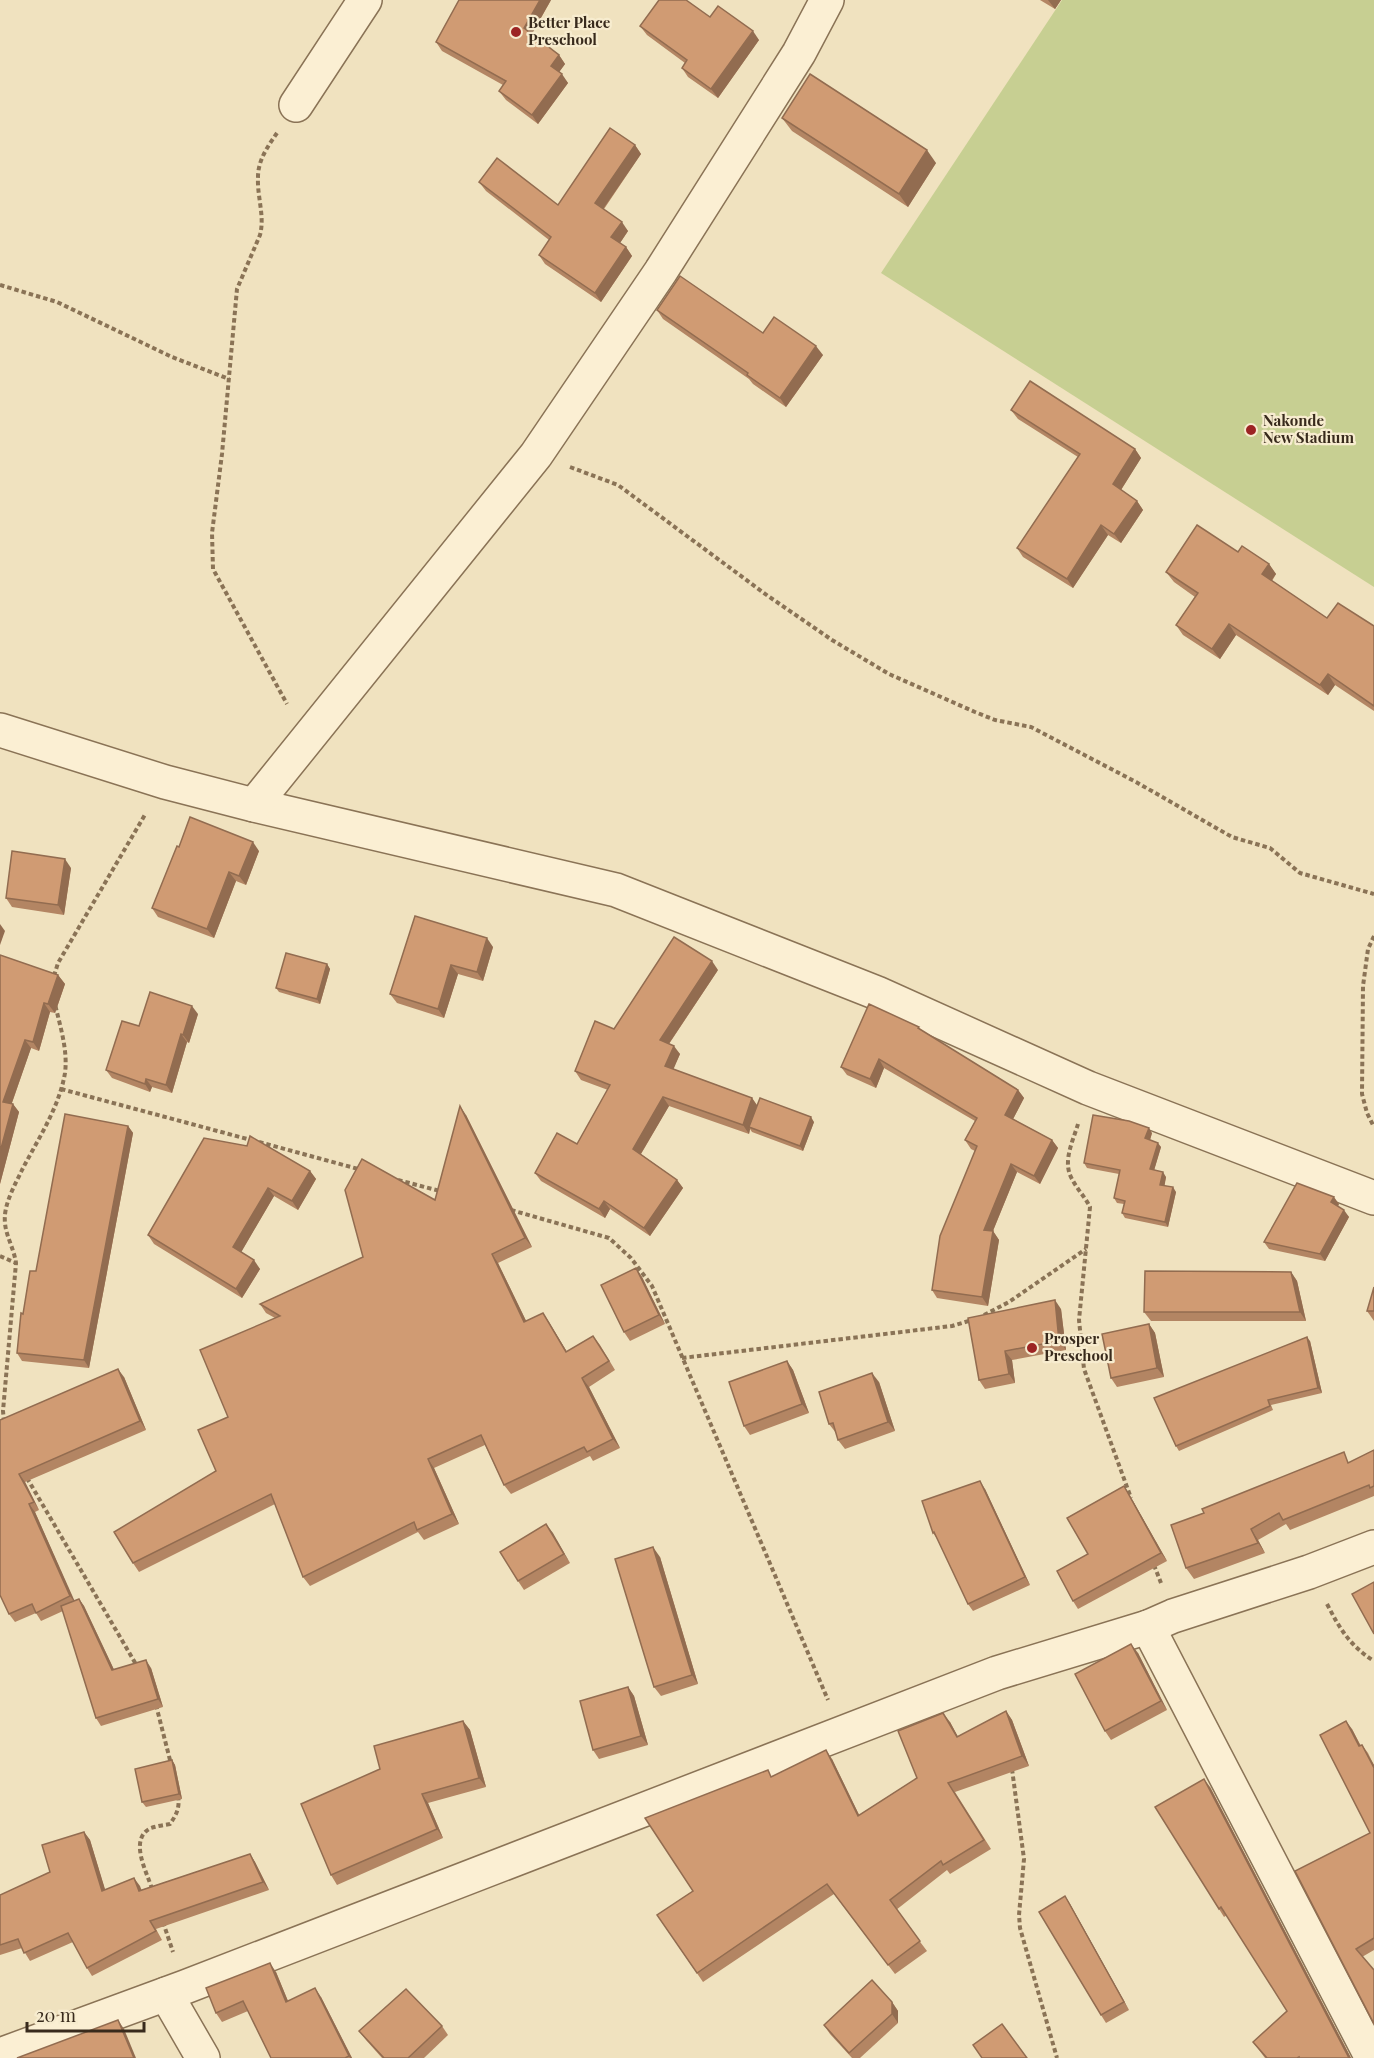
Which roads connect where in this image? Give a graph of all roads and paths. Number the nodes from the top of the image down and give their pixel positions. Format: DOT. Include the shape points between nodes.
graph roads {
  1 [pos="365,0"];
  2 [pos="827,0"];
  3 [pos="296,105"];
  4 [pos="0,285"];
  5 [pos="230,379"];
  6 [pos="536,455"];
  7 [pos="0,730"];
  8 [pos="306,740"];
  9 [pos="165,782"];
  10 [pos="254,805"];
  11 [pos="1374,894"];
  12 [pos="1374,936"];
  13 [pos="52,982"];
  14 [pos="55,1003"];
  15 [pos="1088,1088"];
  16 [pos="61,1089"];
  17 [pos="1374,1127"];
  18 [pos="368,1172"];
  19 [pos="391,1178"];
  20 [pos="448,1194"];
  21 [pos="1374,1198"];
  22 [pos="505,1209"];
  23 [pos="1086,1248"];
  24 [pos="0,1256"];
  25 [pos="16,1263"];
  26 [pos="682,1358"];
  27 [pos="4,1423"];
  28 [pos="25,1474"];
  29 [pos="1133,1504"];
  30 [pos="1374,1547"];
  31 [pos="1153,1560"];
  32 [pos="1309,1572"];
  33 [pos="1161,1622"];
  34 [pos="1374,1661"];
  35 [pos="140,1670"];
  36 [pos="156,1703"];
  37 [pos="842,1733"];
  38 [pos="1011,1763"];
  39 [pos="172,1770"];
  40 [pos="177,1791"];
  41 [pos="153,1891"];
  42 [pos="160,1912"];
  43 [pos="176,1991"];
  44 [pos="0,2055"];
  45 [pos="203,2058"];
  46 [pos="1057,2058"];
  47 [pos="1372,2058"];
  1 -- 3 [label="street"];
  2 -- 6 [label="street" via="799,53 661,271"];
  3 -- 5 [label="path" via="267,147 260,165 262,226 237,290"];
  4 -- 5 [label="path" via="57,302 172,357"];
  5 -- 8 [label="path" via="212,533 213,569"];
  6 -- 8 [label="street"];
  6 -- 11 [label="path" via="618,484 831,640 889,674 995,720 1031,727 1232,837 1270,848 1300,873"];
  7 -- 9 [label="street"];
  8 -- 10 [label="street"];
  9 -- 10 [label="street"];
  9 -- 13 [label="path" via="58,963"];
  10 -- 15 [label="street" via="616,890 877,993"];
  12 -- 17 [label="path" via="1368,949 1363,986 1362,1094"];
  14 -- 16 [label="path" via="65,1057"];
  15 -- 21 [label="street"];
  15 -- 23 [label="path" via="1067,1160 1072,1179 1090,1207"];
  16 -- 18 [label="path"];
  16 -- 25 [label="path" via="8,1204 5,1222"];
  19 -- 20 [label="path"];
  22 -- 26 [label="path" via="609,1238 632,1258 652,1287"];
  23 -- 26 [label="path" via="1009,1302 982,1317 952,1326"];
  23 -- 29 [label="path" via="1078,1320 1084,1369"];
  24 -- 25 [label="path"];
  25 -- 27 [label="path"];
  26 -- 37 [label="path"];
  28 -- 35 [label="path"];
  30 -- 32 [label="street"];
  31 -- 33 [label="path"];
  32 -- 33 [label="street"];
  32 -- 34 [label="path" via="1344,1636"];
  33 -- 37 [label="street" via="997,1673"];
  33 -- 47 [label="street"];
  36 -- 39 [label="path"];
  37 -- 43 [label="street"];
  38 -- 46 [label="path" via="1024,1859 1020,1928"];
  40 -- 41 [label="path" via="178,1813 170,1824 150,1828 139,1848"];
  42 -- 43 [label="path"];
  43 -- 44 [label="street"];
  43 -- 45 [label="street"];
}
